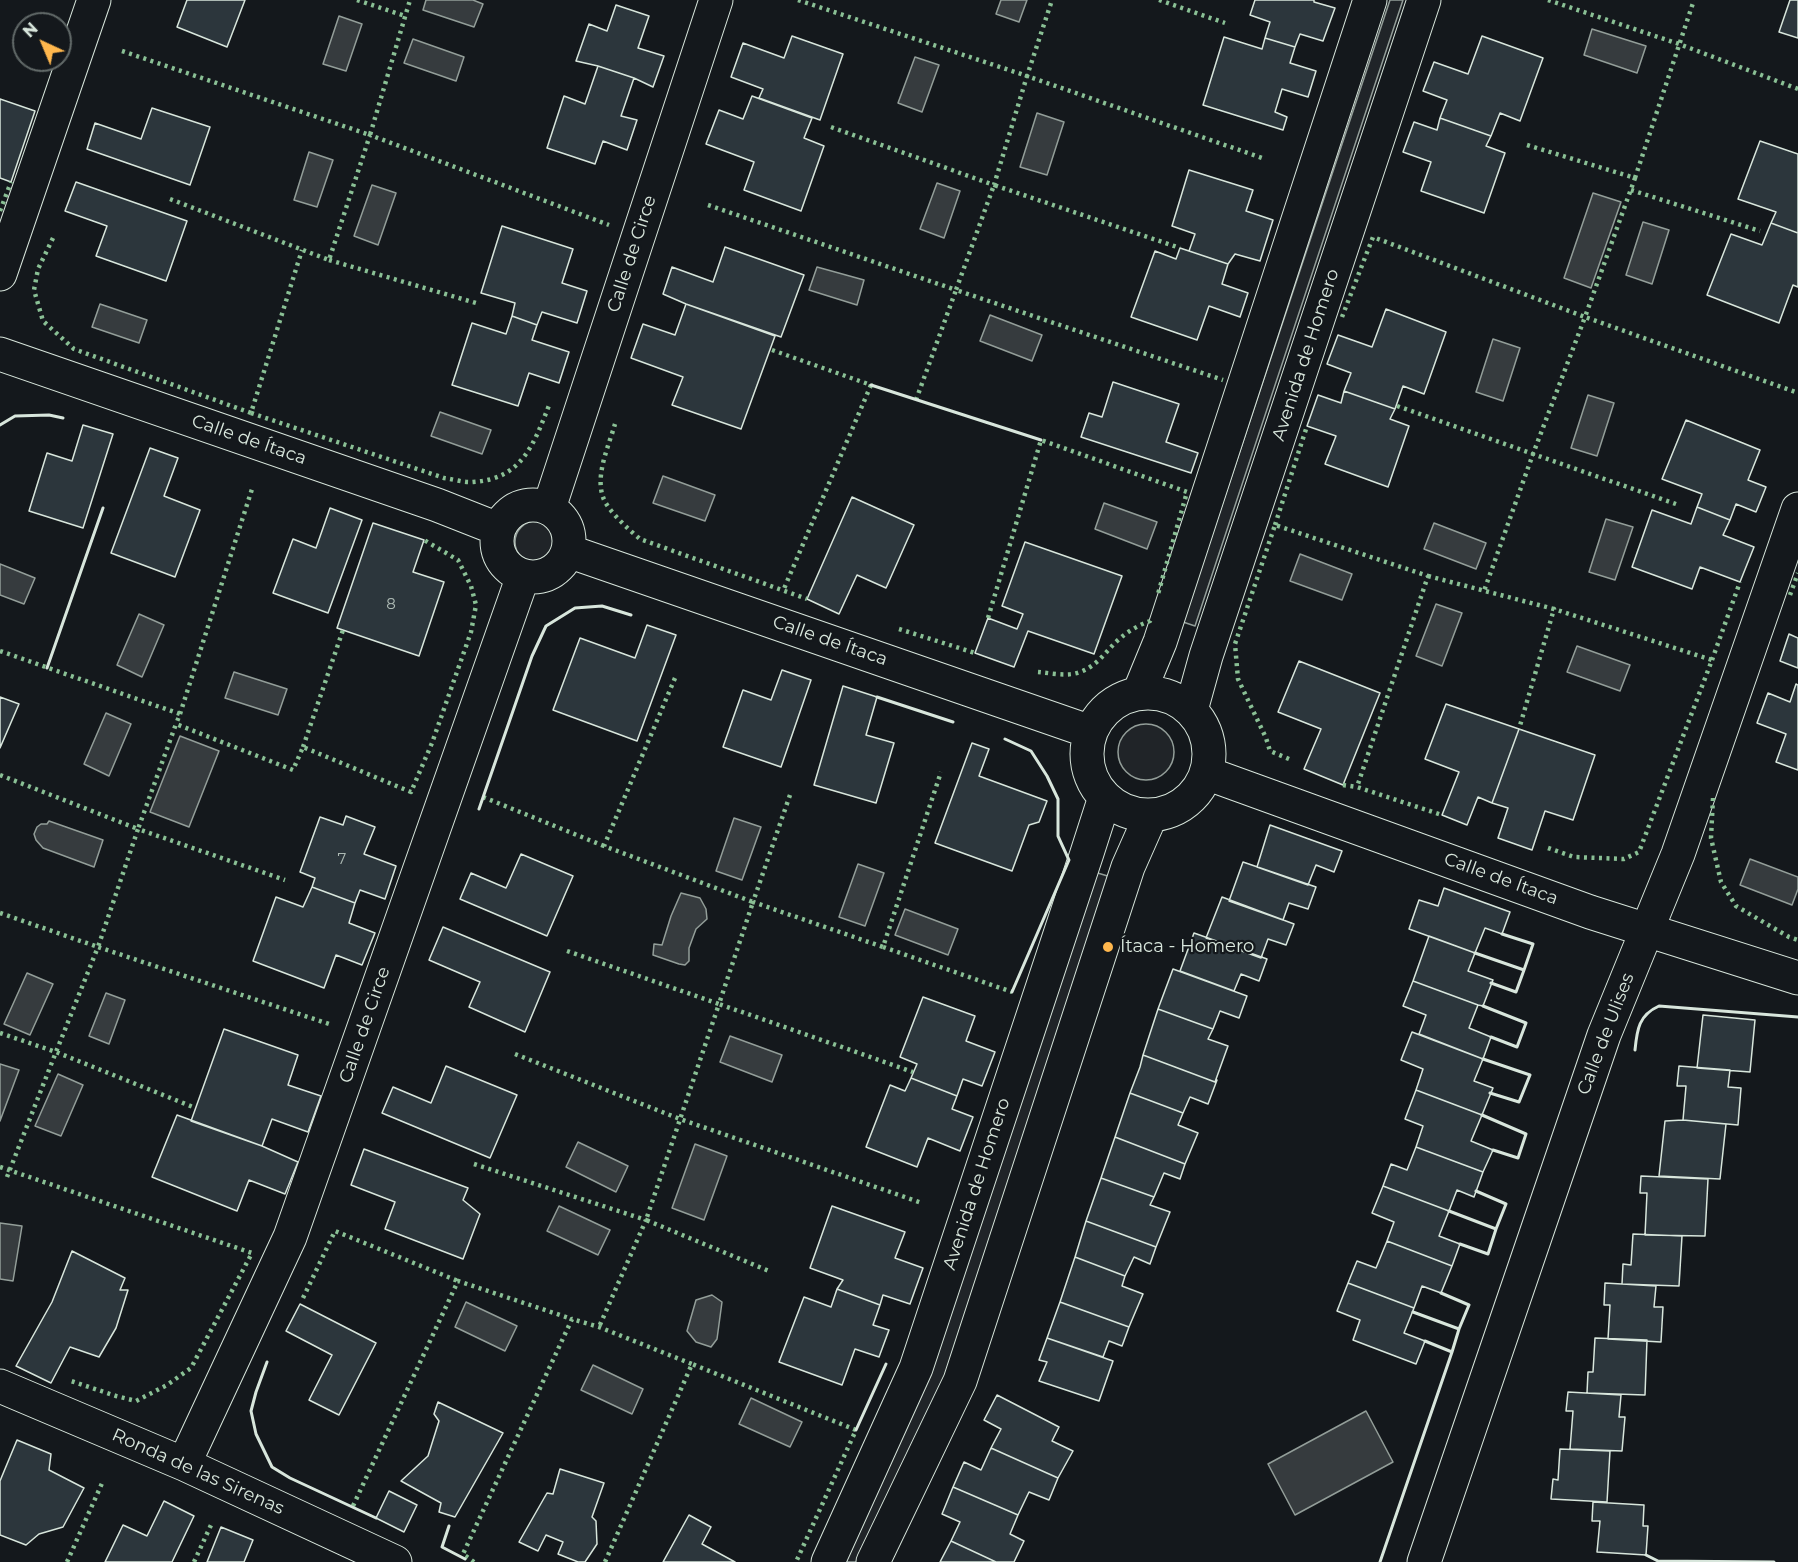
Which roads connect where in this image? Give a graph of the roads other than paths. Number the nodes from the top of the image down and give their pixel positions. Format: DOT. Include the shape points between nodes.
graph roads {
  1 [pos="717,0"];
  2 [pos="1370,0"];
  3 [pos="1424,0"];
  4 [pos="86,2"];
  5 [pos="0,274"];
  6 [pos="0,354"];
  7 [pos="549,508"];
  8 [pos="1798,508"];
  9 [pos="498,529"];
  10 [pos="568,551"];
  11 [pos="523,576"];
  12 [pos="1139,693"];
  13 [pos="1191,710"];
  14 [pos="1091,732"];
  15 [pos="1206,773"];
  16 [pos="1105,797"];
  17 [pos="1151,815"];
  18 [pos="1646,929"];
  19 [pos="1798,978"];
  20 [pos="0,1386"];
  21 [pos="184,1464"];
  22 [pos="395,1562"];
  23 [pos="828,1562"];
  24 [pos="873,1562"];
  25 [pos="1424,1562"];
  1 -- 7 [label="street, Calle de Circe"];
  2 -- 12 [label="street" via="1160,642"];
  3 -- 13 [label="street, Avenida de Homero"];
  4 -- 5 [label="street"];
  6 -- 9 [label="street, Calle de Ítaca"];
  7 -- 9 [label="street" via="539,504 519,507 510,512"];
  7 -- 10 [label="street" via="564,521 570,541"];
  8 -- 18 [label="street, Calle de Ulises" via="1678,854"];
  9 -- 11 [label="street" via="498,553 504,563"];
  10 -- 11 [label="street" via="563,561 546,575"];
  10 -- 14 [label="street, Calle de Ítaca"];
  11 -- 21 [label="street, Calle de Circe" via="290,1237"];
  12 -- 13 [label="street" via="1158,693"];
  12 -- 14 [label="street" via="1110,706"];
  13 -- 15 [label="street" via="1207,739"];
  14 -- 16 [label="street" via="1088,766"];
  15 -- 17 [label="street" via="1185,802"];
  15 -- 18 [label="street, Calle de Ítaca"];
  16 -- 17 [label="street" via="1118,807"];
  16 -- 23 [label="street, Avenida de Homero" via="916,1368"];
  17 -- 24 [label="street" via="1128,867 960,1381"];
  18 -- 19 [label="street, Calle de Ítaca"];
  18 -- 25 [label="street, Calle de Ulises" via="1604,1035"];
  20 -- 21 [label="street, Ronda de las Sirenas"];
  21 -- 22 [label="street, Ronda de las Sirenas"];
}
